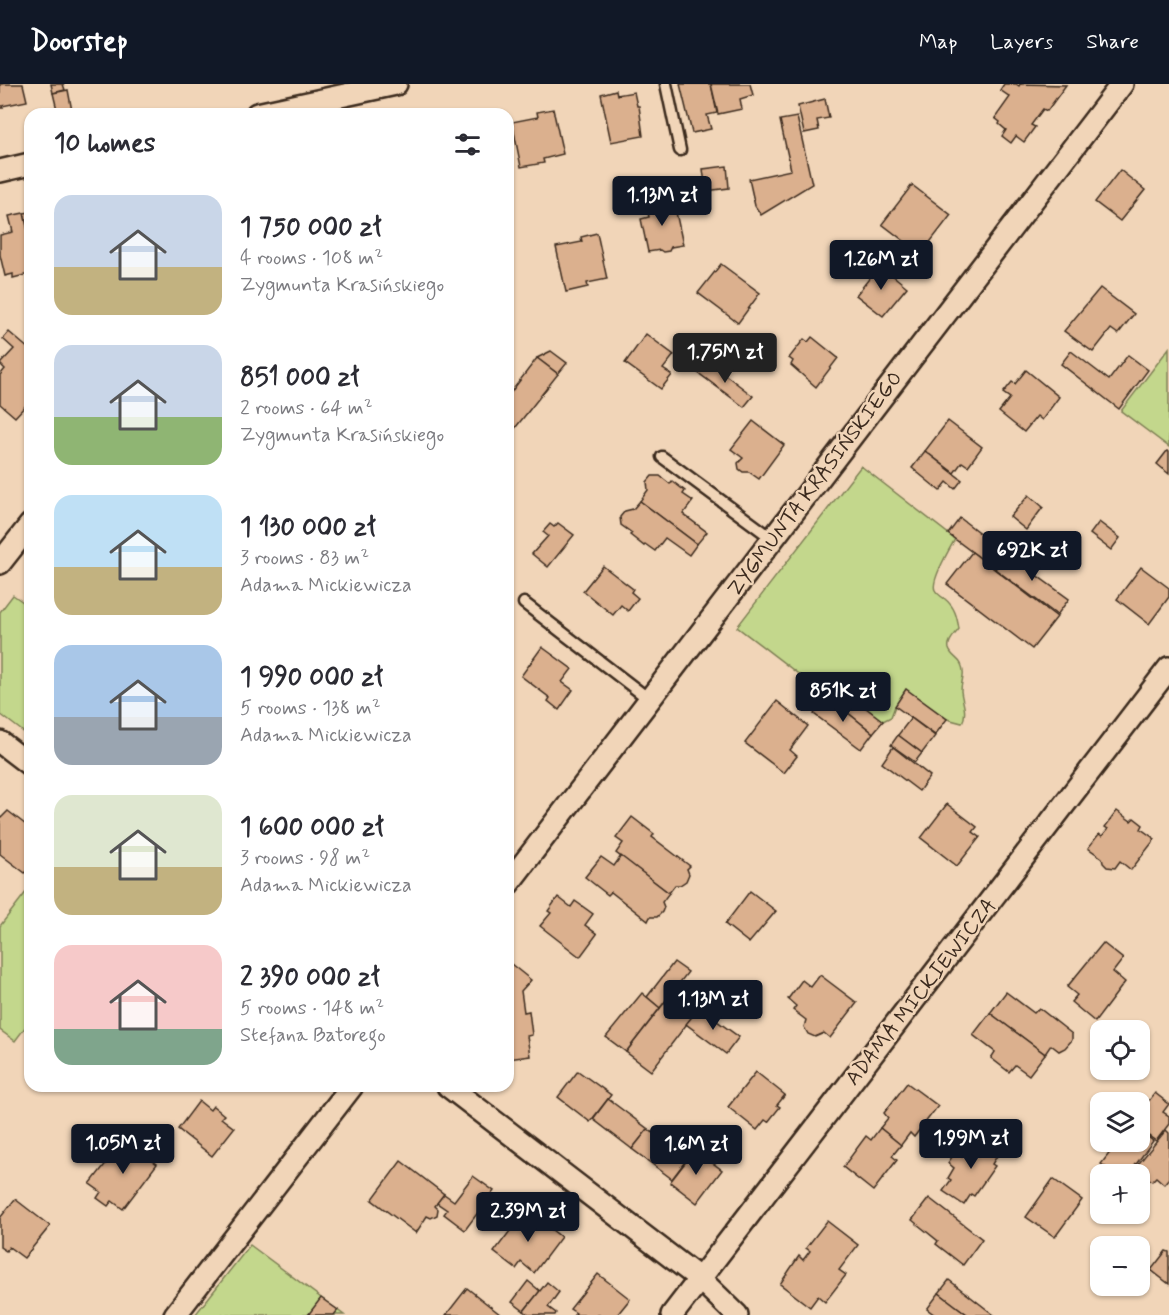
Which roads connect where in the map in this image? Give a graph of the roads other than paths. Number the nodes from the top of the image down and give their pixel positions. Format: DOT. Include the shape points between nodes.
graph roads {
  1 [pos="396,84"];
  2 [pos="666,84"];
  3 [pos="1122,84"];
  4 [pos="318,107"];
  5 [pos="680,150"];
  6 [pos="24,165"];
  7 [pos="0,171"];
  8 [pos="662,457"];
  9 [pos="24,533"];
  10 [pos="773,539"];
  11 [pos="0,563"];
  12 [pos="524,603"];
  13 [pos="1169,668"];
  14 [pos="650,700"];
  15 [pos="0,742"];
  16 [pos="24,760"];
  17 [pos="514,876"];
  18 [pos="347,1092"];
  19 [pos="456,1092"];
  20 [pos="700,1279"];
  21 [pos="175,1315"];
  22 [pos="672,1315"];
  23 [pos="737,1315"];
  1 -- 4 [label="street"];
  2 -- 5 [label="lane"];
  3 -- 10 [label="street, ZYGMUNTA KRASIŃSKIEGO"];
  6 -- 7 [label="street"];
  8 -- 10 [label="lane"];
  9 -- 11 [label="street"];
  10 -- 14 [label="street, ZYGMUNTA KRASIŃSKIEGO"];
  12 -- 14 [label="lane"];
  13 -- 20 [label="street, ADAMA MICKIEWICZA"];
  14 -- 17 [label="street, ZYGMUNTA KRASIŃSKIEGO"];
  15 -- 16 [label="street"];
  18 -- 21 [label="street"];
  19 -- 20 [label="street"];
  20 -- 22 [label="street, ADAMA MICKIEWICZA"];
  20 -- 23 [label="street"];
}
